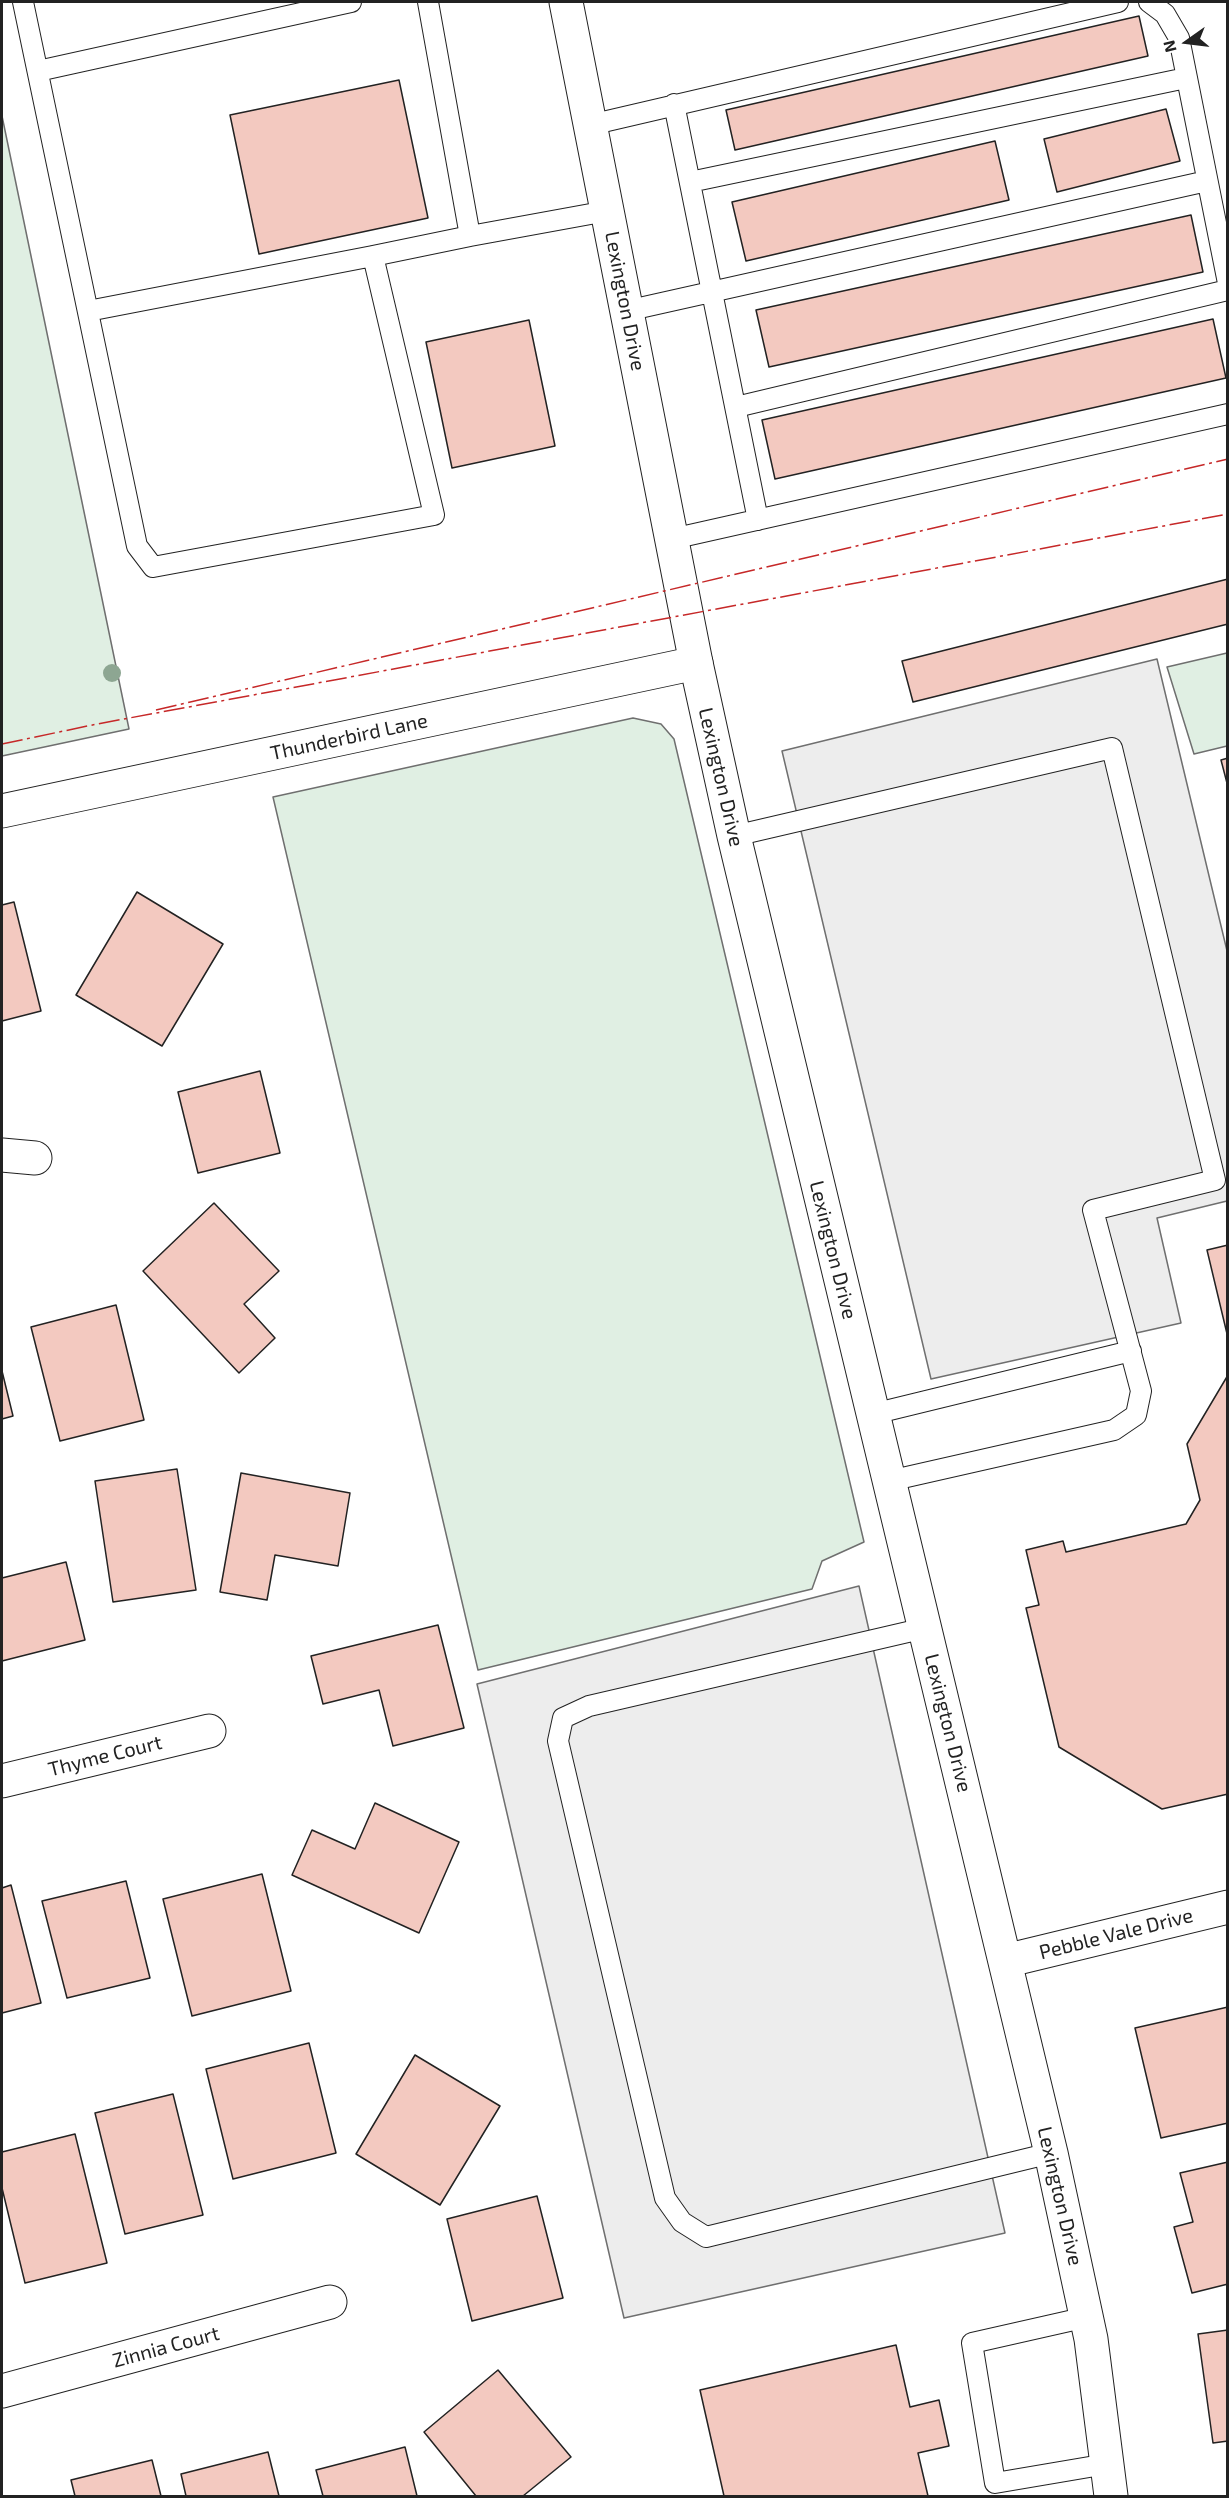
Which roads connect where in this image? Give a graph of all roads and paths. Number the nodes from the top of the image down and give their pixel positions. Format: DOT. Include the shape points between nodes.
graph roads {
  1 [pos="23,2"];
  2 [pos="351,2"];
  3 [pos="428,2"];
  4 [pos="566,2"];
  5 [pos="1118,2"];
  6 [pos="1149,2"];
  7 [pos="38,71"];
  8 [pos="1186,78"];
  9 [pos="674,104"];
  10 [pos="590,125"];
  11 [pos="1207,181"];
  12 [pos="690,182"];
  13 [pos="607,212"];
  14 [pos="470,236"];
  15 [pos="373,256"];
  16 [pos="1227,283"];
  17 [pos="1227,290"];
  18 [pos="712,292"];
  19 [pos="88,311"];
  20 [pos="626,311"];
  21 [pos="736,407"];
  22 [pos="1227,414"];
  23 [pos="758,520"];
  24 [pos="672,538"];
  25 [pos="696,663"];
  26 [pos="2,811"];
  27 [pos="734,836"];
  28 [pos="2,1155"];
  29 [pos="35,1158"];
  30 [pos="1131,1351"];
  31 [pos="873,1414"];
  32 [pos="889,1481"];
  33 [pos="925,1628"];
  34 [pos="209,1731"];
  35 [pos="2,1781"];
  36 [pos="1227,1907"];
  37 [pos="1005,1961"];
  38 [pos="1051,2152"];
  39 [pos="330,2302"];
  40 [pos="1087,2317"];
  41 [pos="2,2391"];
  42 [pos="1107,2464"];
  43 [pos="1111,2496"];
  1 -- 7 [label="lane"];
  2 -- 7 [label="lane"];
  3 -- 14 [label="lane"];
  4 -- 10 [label="street, Lexington Drive"];
  5 -- 9 [label="lane"];
  6 -- 8 [label="lane" via="1165,14 1179,38"];
  7 -- 19 [label="lane"];
  8 -- 11 [label="lane"];
  8 -- 12 [label="lane"];
  9 -- 10 [label="lane"];
  9 -- 12 [label="lane"];
  10 -- 13 [label="street, Lexington Drive"];
  11 -- 16 [label="lane"];
  11 -- 18 [label="lane"];
  12 -- 18 [label="lane"];
  13 -- 14 [label="lane"];
  13 -- 20 [label="street, Lexington Drive"];
  14 -- 15 [label="lane"];
  15 -- 19 [label="lane"];
  15 -- 19 [label="lane" via="434,515 153,567 137,546"];
  17 -- 21 [label="lane"];
  18 -- 20 [label="lane"];
  18 -- 21 [label="lane"];
  20 -- 24 [label="street, Lexington Drive"];
  21 -- 23 [label="lane"];
  22 -- 23 [label="lane"];
  23 -- 24 [label="lane"];
  24 -- 25 [label="street, Lexington Drive"];
  25 -- 26 [label="street, Thunderbird Lane"];
  25 -- 27 [label="street, Lexington Drive"];
  27 -- 30 [label="lane" via="1112,748 1215,1180 1093,1210"];
  27 -- 31 [label="street, Lexington Drive"];
  28 -- 29 [label="street"];
  30 -- 31 [label="lane"];
  30 -- 32 [label="lane" via="1142,1391 1136,1415 1114,1430"];
  31 -- 32 [label="street, Lexington Drive"];
  32 -- 33 [label="street, Lexington Drive"];
  33 -- 37 [label="street, Lexington Drive"];
  33 -- 38 [label="lane" via="589,1706 563,1719 558,1741 665,2198 682,2223 706,2237"];
  34 -- 35 [label="street, Thyme Court"];
  36 -- 37 [label="street, Pebble Vale Drive"];
  37 -- 38 [label="street, Lexington Drive"];
  38 -- 40 [label="street, Lexington Drive"];
  39 -- 41 [label="street, Zinnia Court"];
  40 -- 42 [label="street, Lexington Drive"];
  40 -- 42 [label="lane" via="972,2343 995,2483"];
  42 -- 43 [label="street, Lexington Drive"];
}
